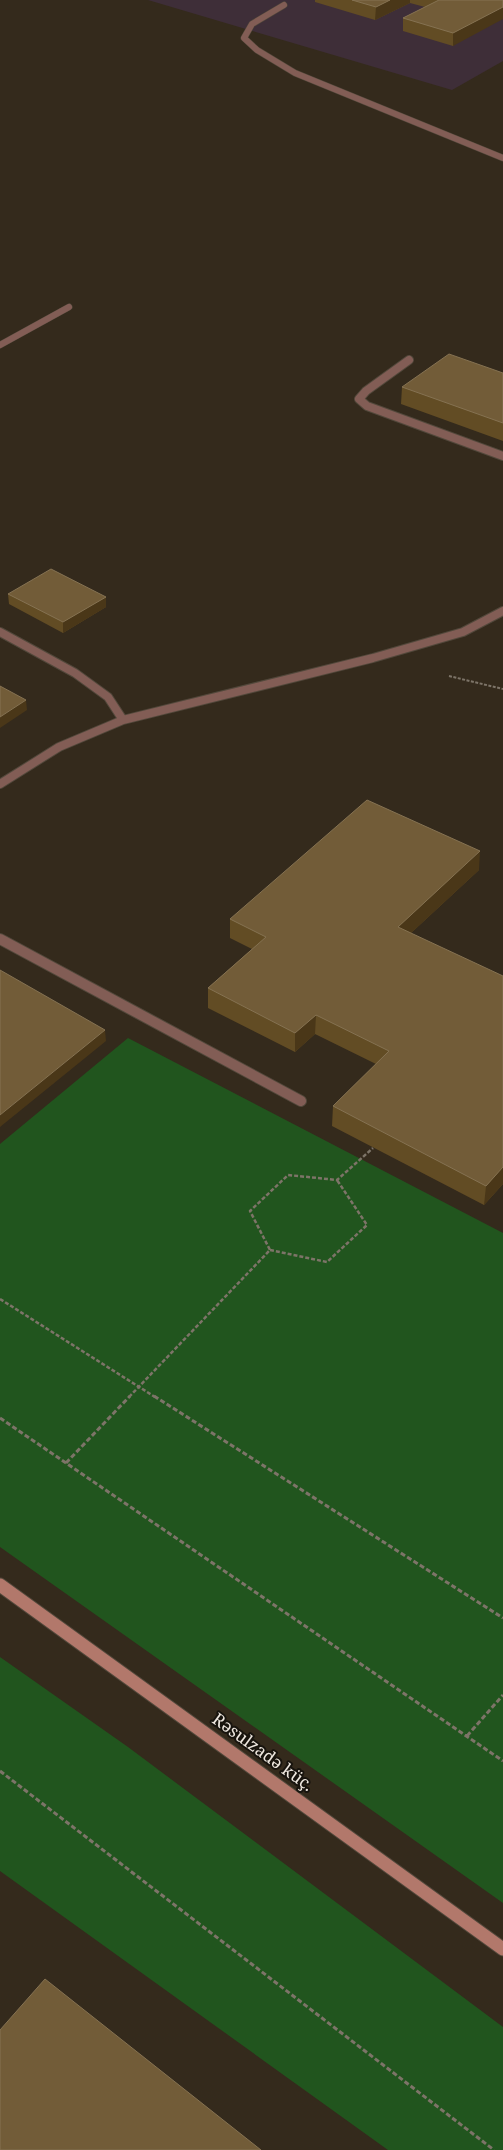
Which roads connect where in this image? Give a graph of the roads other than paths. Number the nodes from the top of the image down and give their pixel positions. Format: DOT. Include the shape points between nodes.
graph roads {
  1 [pos="284,4"];
  2 [pos="503,158"];
  3 [pos="69,307"];
  4 [pos="0,345"];
  5 [pos="409,360"];
  6 [pos="503,456"];
  7 [pos="503,611"];
  8 [pos="0,632"];
  9 [pos="123,720"];
  10 [pos="0,784"];
  11 [pos="0,939"];
  12 [pos="301,1100"];
  13 [pos="0,1585"];
  14 [pos="503,1949"];
  1 -- 2 [label="lane" via="252,24 244,38 257,50 295,73"];
  3 -- 4 [label="lane"];
  5 -- 6 [label="lane" via="366,391 359,399 367,406"];
  7 -- 9 [label="lane" via="463,632 373,658"];
  8 -- 9 [label="lane" via="92,685 108,697"];
  9 -- 10 [label="lane" via="59,747"];
  11 -- 12 [label="lane"];
  13 -- 14 [label="main road, Rəsulzadə küç."];
}
